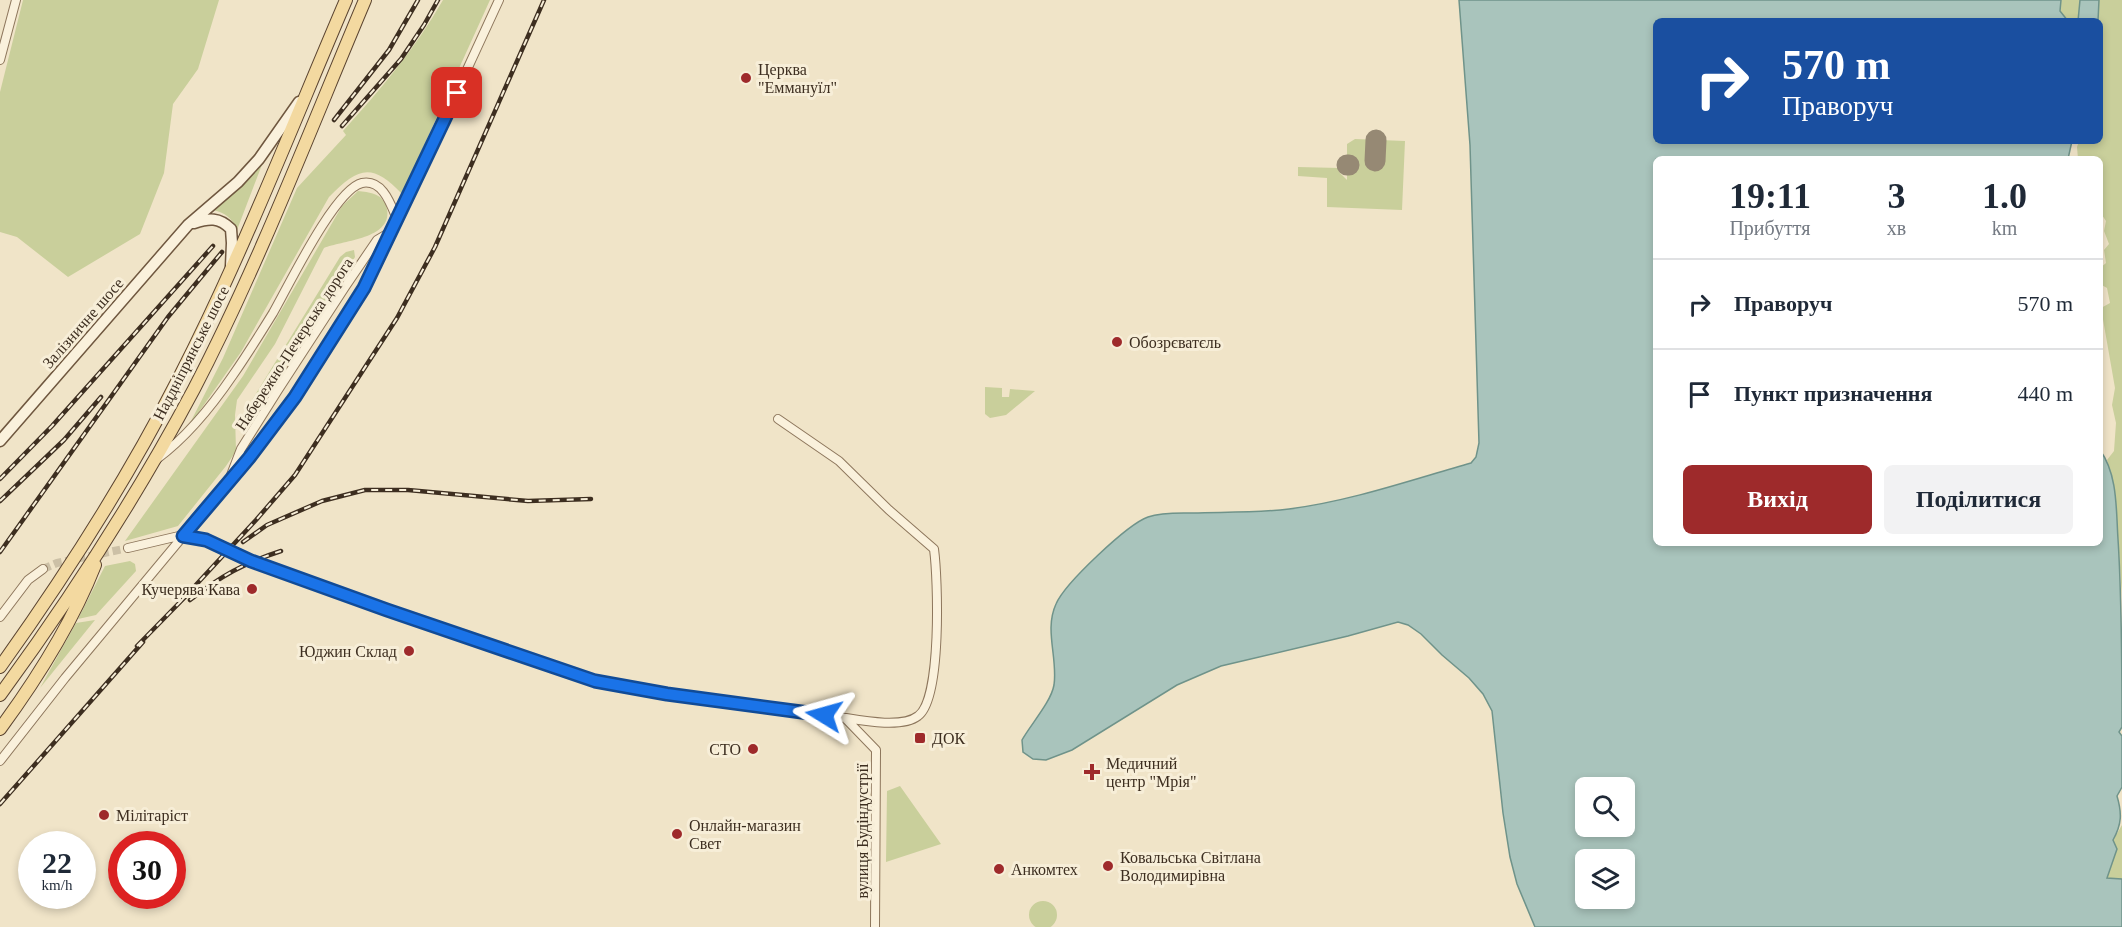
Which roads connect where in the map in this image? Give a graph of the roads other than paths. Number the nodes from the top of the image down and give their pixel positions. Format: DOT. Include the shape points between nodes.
graph roads {
  1 [pos="16,0"];
  2 [pos="346,0"];
  3 [pos="365,0"];
  4 [pos="499,0"];
  5 [pos="0,60"];
  6 [pos="306,92"];
  7 [pos="397,219"];
  8 [pos="188,225"];
  9 [pos="392,231"];
  10 [pos="231,269"];
  11 [pos="778,419"];
  12 [pos="0,441"];
  13 [pos="154,462"];
  14 [pos="229,479"];
  15 [pos="183,536"];
  16 [pos="105,542"];
  17 [pos="128,548"];
  18 [pos="43,569"];
  19 [pos="60,578"];
  20 [pos="0,617"];
  21 [pos="0,653"];
  22 [pos="0,667"];
  23 [pos="0,695"];
  24 [pos="845,718"];
  25 [pos="0,729"];
  26 [pos="0,761"];
  27 [pos="875,927"];
  1 -- 5 [label="street"];
  2 -- 6 [label="main road, Наддніпрянське шосе"];
  3 -- 13 [label="main road, Наддніпрянське шосе" via="237,300"];
  4 -- 7 [label="street, Набережно-Печерська дорога"];
  6 -- 8 [label="street, Залізничне шосе" via="259,159"];
  6 -- 10 [label="main road, Наддніпрянське шосе"];
  7 -- 9 [label="street, Набережно-Печерська дорога"];
  7 -- 13 [label="street" via="386,193 376,186 360,183 348,191 319,231 233,375 189,431"];
  8 -- 10 [label="street" via="211,218 231,229"];
  8 -- 12 [label="street, Залізничне шосе"];
  9 -- 14 [label="street, Набережно-Печерська дорога" via="364,288 316,364 254,451"];
  9 -- 14 [label="street, Набережно-Печерська дорога" via="377,240 290,371 242,449"];
  10 -- 19 [label="main road, Наддніпрянське шосе" via="138,454"];
  11 -- 24 [label="street" via="839,461 934,549 938,612 933,675 926,706 909,721"];
  13 -- 16 [label="main road, Наддніпрянське шосе"];
  14 -- 15 [label="street, Набережно-Печерська дорога"];
  15 -- 17 [label="street"];
  15 -- 24 [label="street" via="206,540 251,561 595,681"];
  15 -- 26 [label="street, Набережно-Печерська дорога"];
  16 -- 23 [label="main road, Наддніпрянське шосе"];
  16 -- 25 [label="main road" via="85,588"];
  18 -- 20 [label="street" via="28,580"];
  19 -- 21 [label="main road"];
  19 -- 22 [label="main road, Наддніпрянське шосе"];
  24 -- 27 [label="street, вулиця Будіндустрії" via="876,750"];
}
